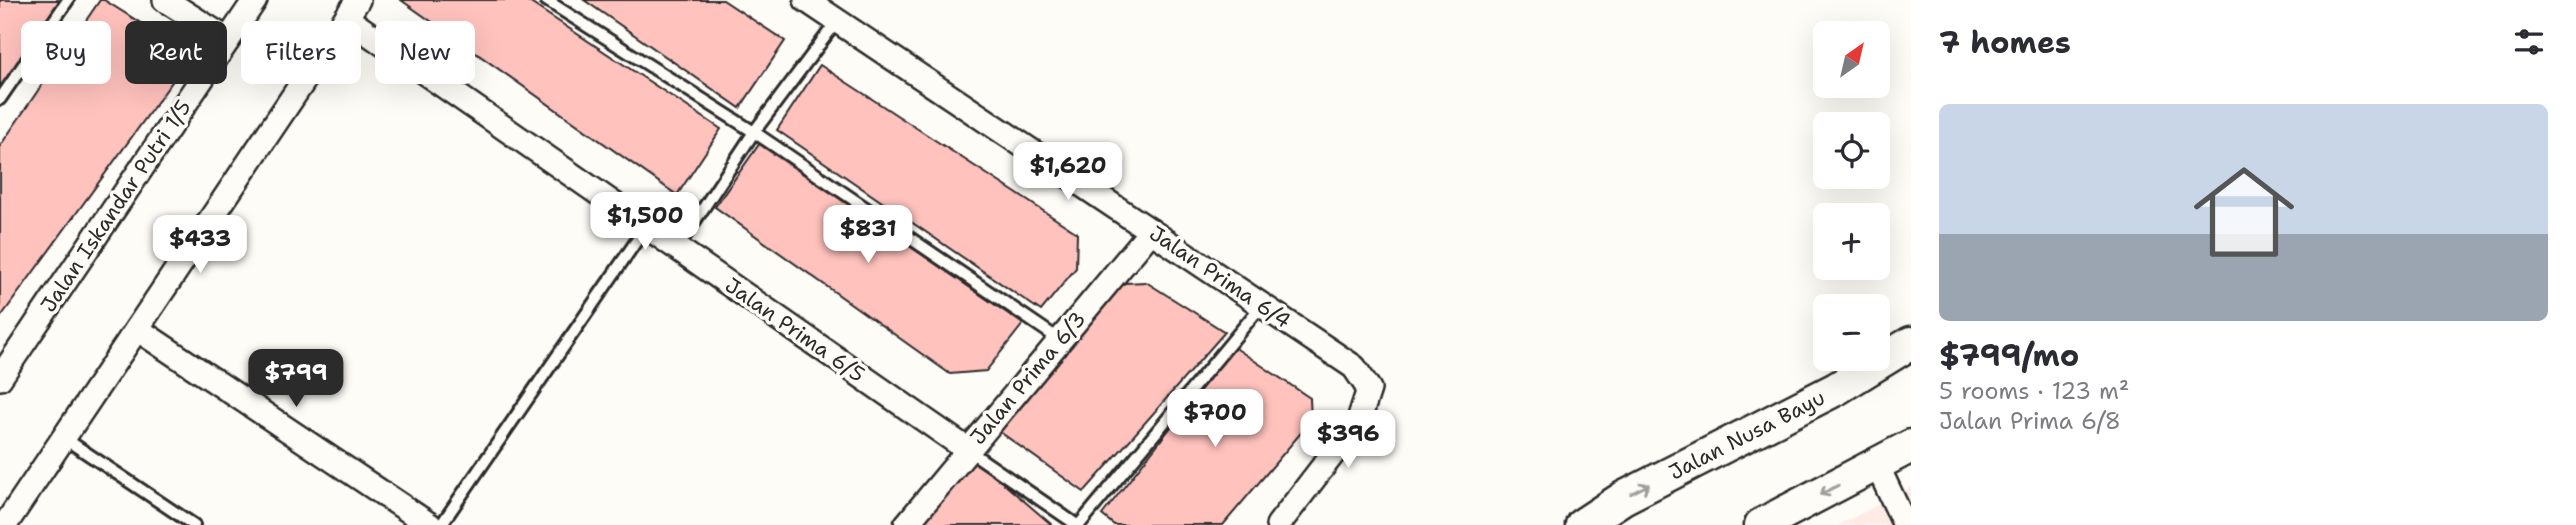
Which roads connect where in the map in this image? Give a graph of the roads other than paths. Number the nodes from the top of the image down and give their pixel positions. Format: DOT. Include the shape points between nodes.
graph roads {
  1 [pos="68,0"];
  2 [pos="165,0"];
  3 [pos="255,0"];
  4 [pos="546,0"];
  5 [pos="806,0"];
  6 [pos="352,9"];
  7 [pos="837,21"];
  8 [pos="228,40"];
  9 [pos="0,99"];
  10 [pos="754,132"];
  11 [pos="646,227"];
  12 [pos="1151,231"];
  13 [pos="677,248"];
  14 [pos="1262,305"];
  15 [pos="136,330"];
  16 [pos="1060,340"];
  17 [pos="1911,343"];
  18 [pos="0,378"];
  19 [pos="64,438"];
  20 [pos="1911,446"];
  21 [pos="968,450"];
  22 [pos="1877,465"];
  23 [pos="5,525"];
  24 [pos="194,525"];
  25 [pos="430,525"];
  26 [pos="441,525"];
  27 [pos="906,525"];
  28 [pos="1078,525"];
  29 [pos="1278,525"];
  30 [pos="1582,525"];
  31 [pos="1761,525"];
  32 [pos="1905,525"];
  1 -- 9 [label="lane"];
  2 -- 8 [label="street"];
  3 -- 8 [label="street, Jalan Iskandar Putri 1/5"];
  4 -- 10 [label="lane"];
  5 -- 7 [label="street, Jalan Prima 6/4"];
  6 -- 11 [label="street, Jalan Prima 6/5"];
  6 -- 15 [label="street"];
  7 -- 10 [label="lane"];
  7 -- 12 [label="street, Jalan Prima 6/4"];
  8 -- 18 [label="street, Jalan Iskandar Putri 1/5"];
  10 -- 13 [label="lane"];
  10 -- 16 [label="lane"];
  11 -- 13 [label="street, Jalan Prima 6/5"];
  11 -- 26 [label="lane"];
  12 -- 14 [label="street, Jalan Prima 6/4"];
  12 -- 16 [label="street, Jalan Prima 6/3"];
  13 -- 21 [label="street, Jalan Prima 6/5"];
  14 -- 28 [label="lane"];
  14 -- 29 [label="street, Jalan Prima 6/4" via="1354,367 1369,389 1359,421"];
  15 -- 19 [label="street"];
  15 -- 25 [label="street"];
  16 -- 21 [label="street, Jalan Prima 6/3"];
  30 -- 17 [label="main road, Jalan Nusa Bayu, one-way" via="1623,498 1836,389"];
  19 -- 23 [label="street"];
  19 -- 24 [label="lane"];
  20 -- 22 [label="main road"];
  21 -- 27 [label="street, Jalan Prima 6/3"];
  21 -- 28 [label="lane"];
  22 -- 31 [label="main road, one-way"];
  22 -- 32 [label="street"];
}
